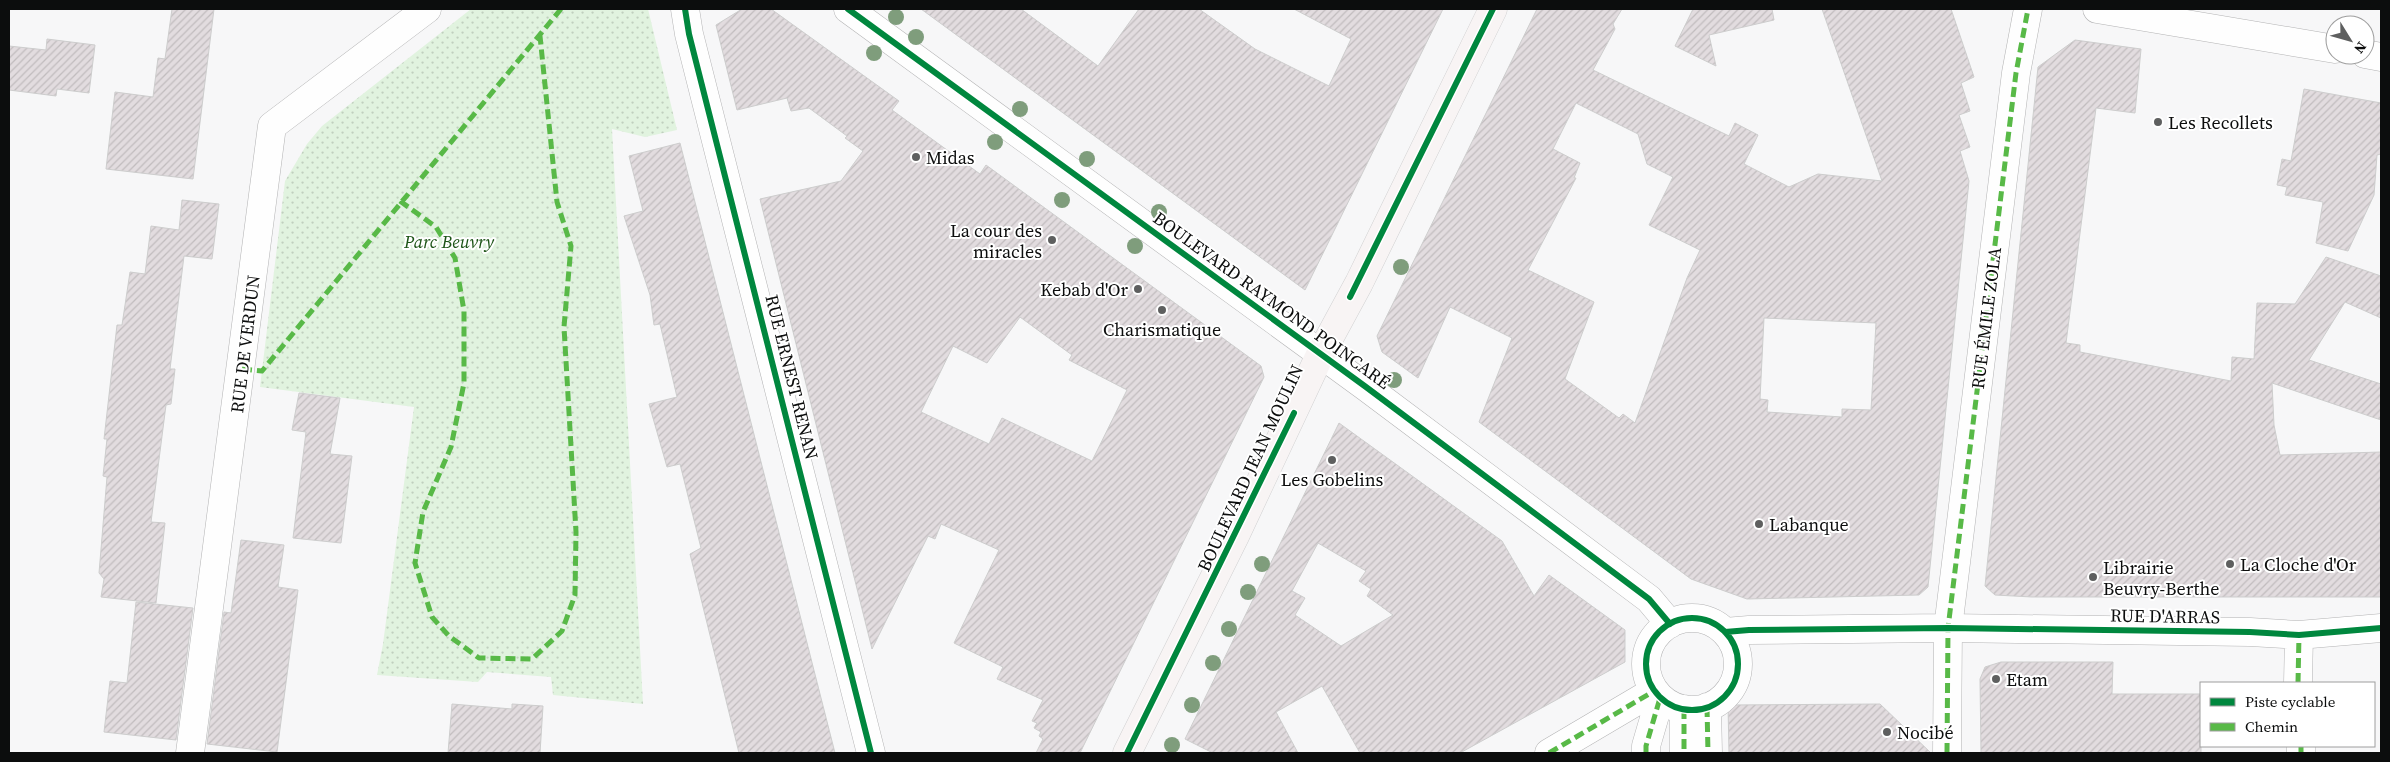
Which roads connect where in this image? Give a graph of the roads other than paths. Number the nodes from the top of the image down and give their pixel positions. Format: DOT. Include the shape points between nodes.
graph roads {
  1 [pos="427,9"];
  2 [pos="685,9"];
  3 [pos="848,9"];
  4 [pos="1493,9"];
  5 [pos="2028,9"];
  6 [pos="2098,9"];
  7 [pos="2325,47"];
  8 [pos="1320,355"];
  9 [pos="1670,624"];
  10 [pos="1948,628"];
  11 [pos="2381,628"];
  12 [pos="1725,632"];
  13 [pos="2299,635"];
  14 [pos="2298,682"];
  15 [pos="1676,701"];
  16 [pos="190,753"];
  17 [pos="871,753"];
  18 [pos="1128,753"];
  19 [pos="1549,753"];
  20 [pos="1646,753"];
  21 [pos="1684,753"];
  22 [pos="1708,753"];
  23 [pos="1947,753"];
  1 -- 16 [label="street, RUE DE VERDUN" via="272,126"];
  2 -- 17 [label="street, RUE ERNEST RENAN" via="691,44"];
  3 -- 8 [label="street, BOULEVARD RAYMOND POINCARÉ"];
  4 -- 8 [label="main road, BOULEVARD JEAN MOULIN" via="1364,274"];
  5 -- 10 [label="street, RUE ÉMILE ZOLA" via="2016,73"];
  6 -- 7 [label="street"];
  8 -- 9 [label="street, BOULEVARD RAYMOND POINCARÉ" via="1366,386 1650,600"];
  8 -- 18 [label="main road, BOULEVARD JEAN MOULIN" via="1240,527"];
  9 -- 12 [label="street" via="1684,619 1699,619"];
  9 -- 15 [label="street" via="1656,637 1647,654 1646,667"];
  10 -- 12 [label="street, RUE D'ARRAS"];
  10 -- 13 [label="street, RUE D'ARRAS"];
  10 -- 23 [label="street, RUE ÉMILE ZOLA"];
  11 -- 13 [label="street, RUE D'ARRAS"];
  12 -- 15 [label="street" via="1735,646 1738,663 1736,679 1728,694"];
  13 -- 14 [label="street"];
  15 -- 19 [label="street"];
  15 -- 20 [label="street" via="1646,746"];
  15 -- 21 [label="street"];
  15 -- 22 [label="street"];
}
